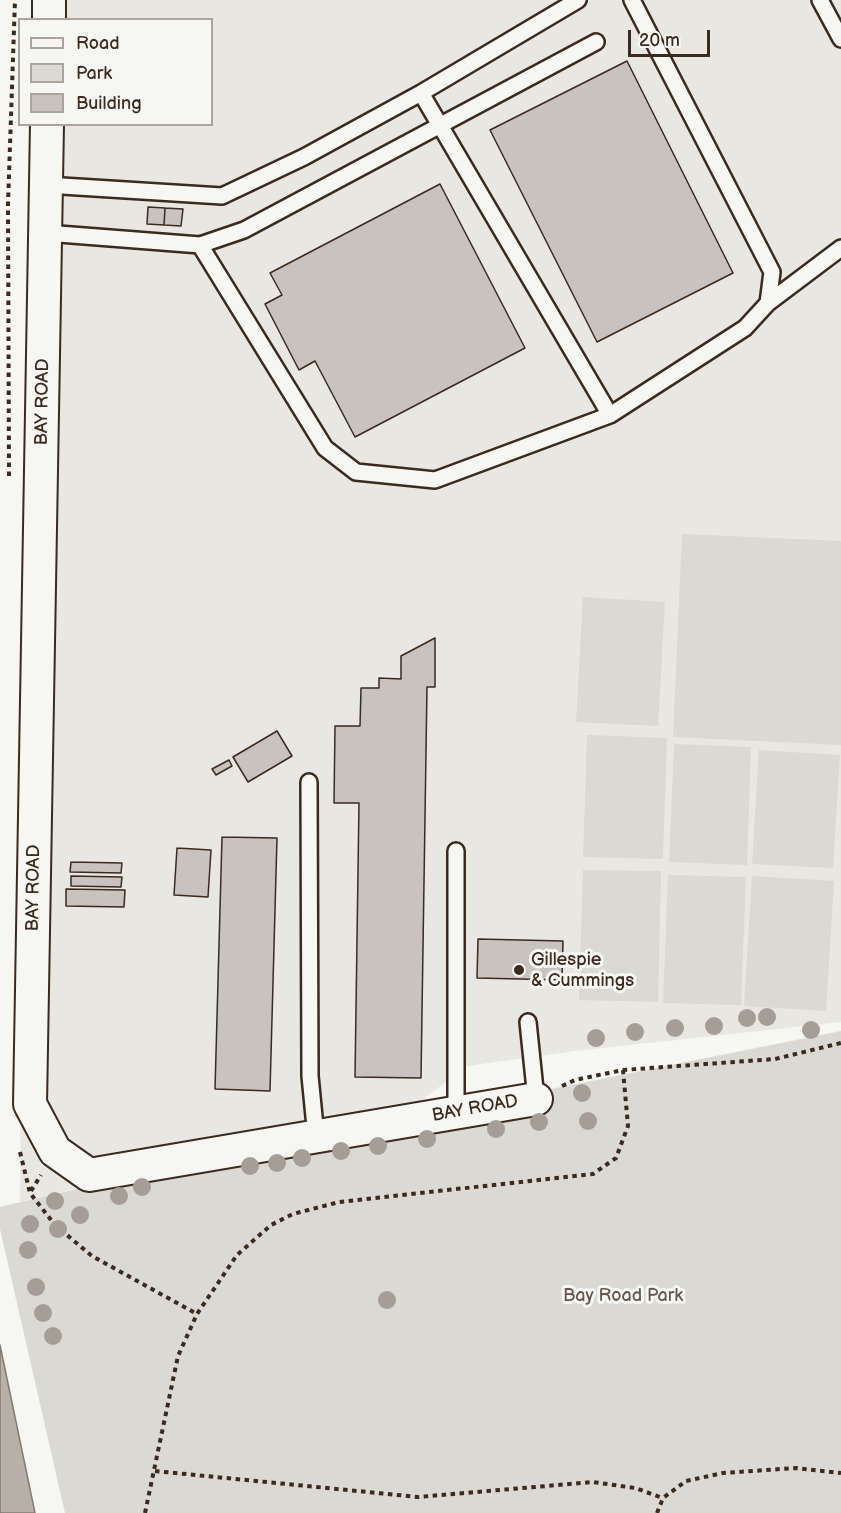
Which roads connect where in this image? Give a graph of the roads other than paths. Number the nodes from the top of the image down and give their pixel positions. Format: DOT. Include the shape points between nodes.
graph roads {
  1 [pos="49,0"];
  2 [pos="578,0"];
  3 [pos="632,0"];
  4 [pos="820,0"];
  5 [pos="49,18"];
  6 [pos="841,39"];
  7 [pos="596,42"];
  8 [pos="421,93"];
  9 [pos="440,125"];
  10 [pos="47,126"];
  11 [pos="46,184"];
  12 [pos="46,233"];
  13 [pos="200,245"];
  14 [pos="841,248"];
  15 [pos="768,303"];
  16 [pos="610,415"];
  17 [pos="309,782"];
  18 [pos="456,851"];
  19 [pos="528,1022"];
  20 [pos="536,1099"];
  21 [pos="456,1113"];
  22 [pos="316,1137"];
  1 -- 5 [label="street"];
  2 -- 8 [label="lane"];
  3 -- 15 [label="lane" via="772,272"];
  4 -- 6 [label="lane"];
  7 -- 9 [label="lane"];
  8 -- 9 [label="lane"];
  8 -- 11 [label="lane" via="304,157 222,196"];
  9 -- 13 [label="lane" via="244,230"];
  9 -- 16 [label="lane"];
  10 -- 11 [label="street, BAY ROAD"];
  11 -- 12 [label="street, BAY ROAD"];
  12 -- 13 [label="lane"];
  12 -- 22 [label="street, BAY ROAD" via="30,1104 55,1151 89,1175"];
  13 -- 16 [label="lane" via="325,448 356,472 435,480"];
  14 -- 15 [label="lane"];
  15 -- 16 [label="lane" via="746,328"];
  17 -- 22 [label="lane" via="310,1076"];
  18 -- 21 [label="lane"];
  19 -- 20 [label="lane"];
  20 -- 21 [label="street, BAY ROAD"];
  21 -- 22 [label="street, BAY ROAD"];
}
